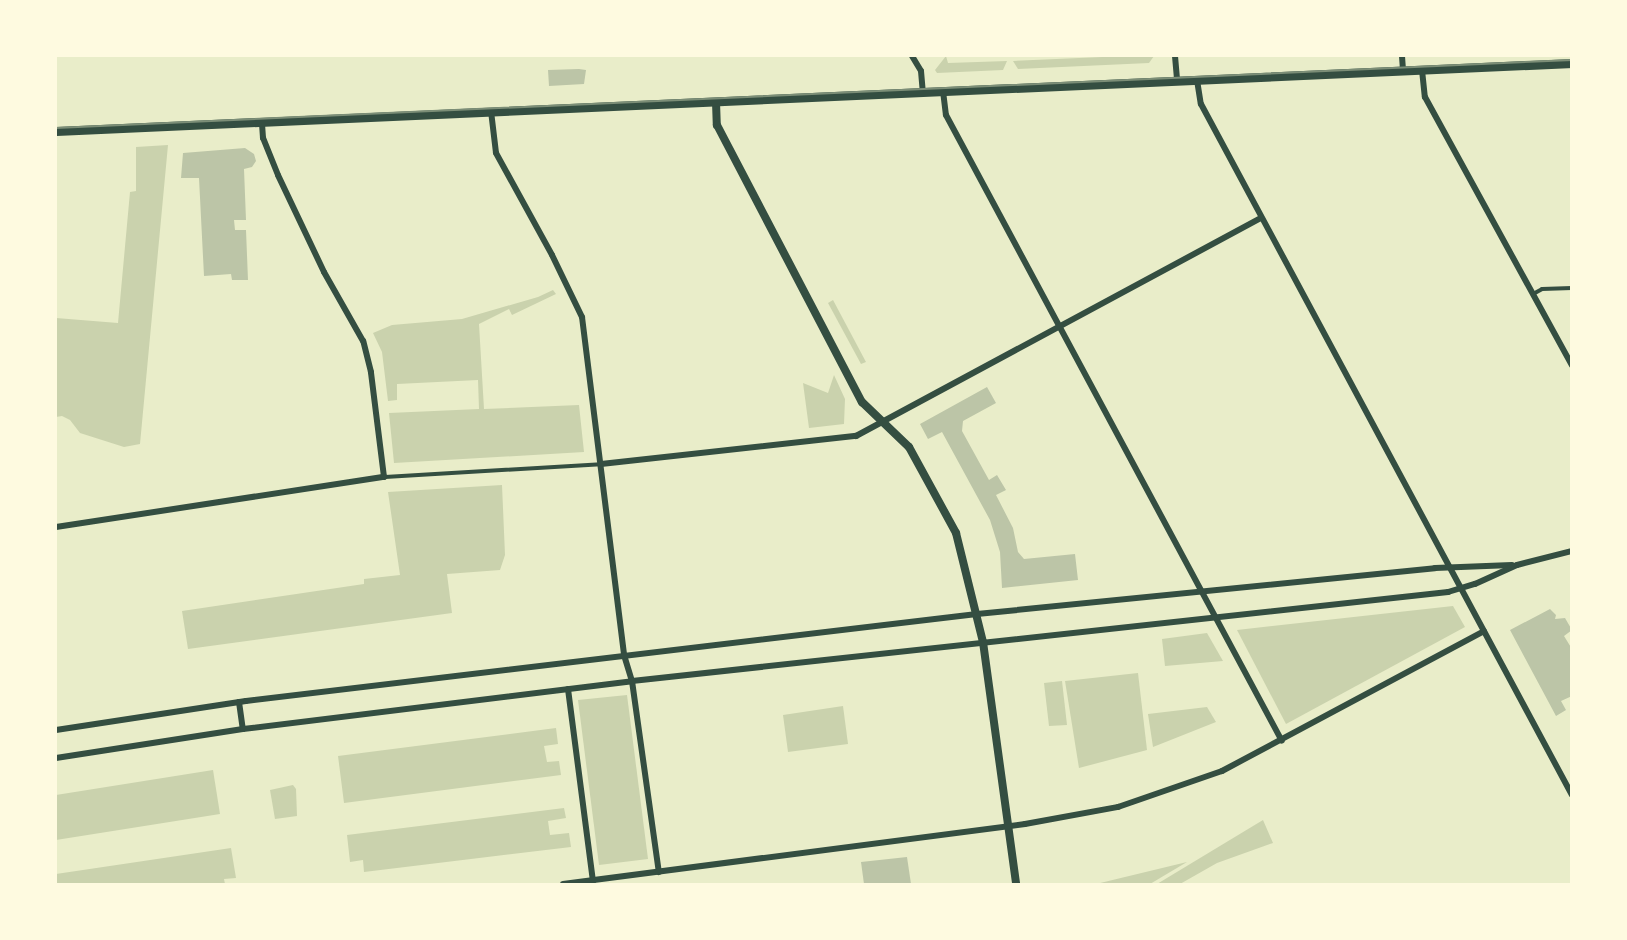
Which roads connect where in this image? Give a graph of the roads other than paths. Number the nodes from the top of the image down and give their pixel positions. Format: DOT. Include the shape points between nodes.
graph roads {
  1 [pos="912,56"];
  2 [pos="1175,56"];
  3 [pos="1402,56"];
  4 [pos="1572,63"];
  5 [pos="1422,70"];
  6 [pos="1403,71"];
  7 [pos="1197,80"];
  8 [pos="1177,81"];
  9 [pos="943,92"];
  10 [pos="923,93"];
  11 [pos="716,102"];
  12 [pos="491,111"];
  13 [pos="262,122"];
  14 [pos="56,131"];
  15 [pos="1261,218"];
  16 [pos="1572,288"];
  17 [pos="1533,294"];
  18 [pos="1059,326"];
  19 [pos="1569,354"];
  20 [pos="1572,365"];
  21 [pos="882,421"];
  22 [pos="601,464"];
  23 [pos="384,477"];
  24 [pos="56,527"];
  25 [pos="1572,551"];
  26 [pos="1517,565"];
  27 [pos="1449,568"];
  28 [pos="1461,590"];
  29 [pos="1203,593"];
  30 [pos="978,614"];
  31 [pos="1216,618"];
  32 [pos="1484,631"];
  33 [pos="983,642"];
  34 [pos="624,655"];
  35 [pos="632,681"];
  36 [pos="568,689"];
  37 [pos="239,702"];
  38 [pos="243,729"];
  39 [pos="56,730"];
  40 [pos="1282,741"];
  41 [pos="56,758"];
  42 [pos="1572,795"];
  43 [pos="1010,826"];
  44 [pos="659,872"];
  45 [pos="592,880"];
  46 [pos="563,885"];
  47 [pos="1016,885"];
  1 -- 10 [label="street" via="921,71"];
  2 -- 8 [label="street"];
  3 -- 6 [label="street"];
  4 -- 5 [label="main road"];
  5 -- 6 [label="main road"];
  5 -- 17 [label="street" via="1425,97"];
  6 -- 7 [label="main road"];
  7 -- 8 [label="main road"];
  7 -- 15 [label="street" via="1201,104"];
  8 -- 9 [label="main road"];
  9 -- 10 [label="main road"];
  9 -- 18 [label="street" via="946,115"];
  10 -- 11 [label="main road"];
  11 -- 12 [label="main road"];
  11 -- 21 [label="street" via="718,128 862,402"];
  12 -- 13 [label="main road"];
  12 -- 22 [label="street" via="496,153 582,317"];
  13 -- 14 [label="main road"];
  13 -- 23 [label="street" via="263,138 278,175 324,272 363,342 371,372"];
  15 -- 18 [label="street"];
  15 -- 27 [label="street"];
  16 -- 17 [label="lane" via="1542,289"];
  17 -- 19 [label="street"];
  18 -- 21 [label="street"];
  18 -- 29 [label="street"];
  19 -- 20 [label="street"];
  21 -- 22 [label="street" via="856,436"];
  21 -- 30 [label="street" via="909,447 956,534"];
  22 -- 23 [label="lane"];
  22 -- 34 [label="street"];
  23 -- 24 [label="street"];
  25 -- 26 [label="street"];
  26 -- 27 [label="street"];
  26 -- 28 [label="street"];
  27 -- 28 [label="street"];
  27 -- 29 [label="street"];
  28 -- 31 [label="street"];
  28 -- 32 [label="street"];
  29 -- 30 [label="street"];
  29 -- 31 [label="street"];
  30 -- 33 [label="street"];
  30 -- 34 [label="street"];
  31 -- 33 [label="street"];
  31 -- 40 [label="street"];
  32 -- 40 [label="street"];
  32 -- 42 [label="street"];
  33 -- 35 [label="street"];
  33 -- 43 [label="street"];
  34 -- 35 [label="street"];
  34 -- 37 [label="street"];
  35 -- 36 [label="street"];
  35 -- 44 [label="street"];
  36 -- 38 [label="street"];
  36 -- 45 [label="street"];
  37 -- 38 [label="street"];
  37 -- 39 [label="street"];
  38 -- 41 [label="street"];
  40 -- 43 [label="street" via="1222,771 1161,794 1085,814"];
  43 -- 44 [label="street"];
  43 -- 47 [label="street"];
  44 -- 45 [label="street"];
  45 -- 46 [label="street"];
}
